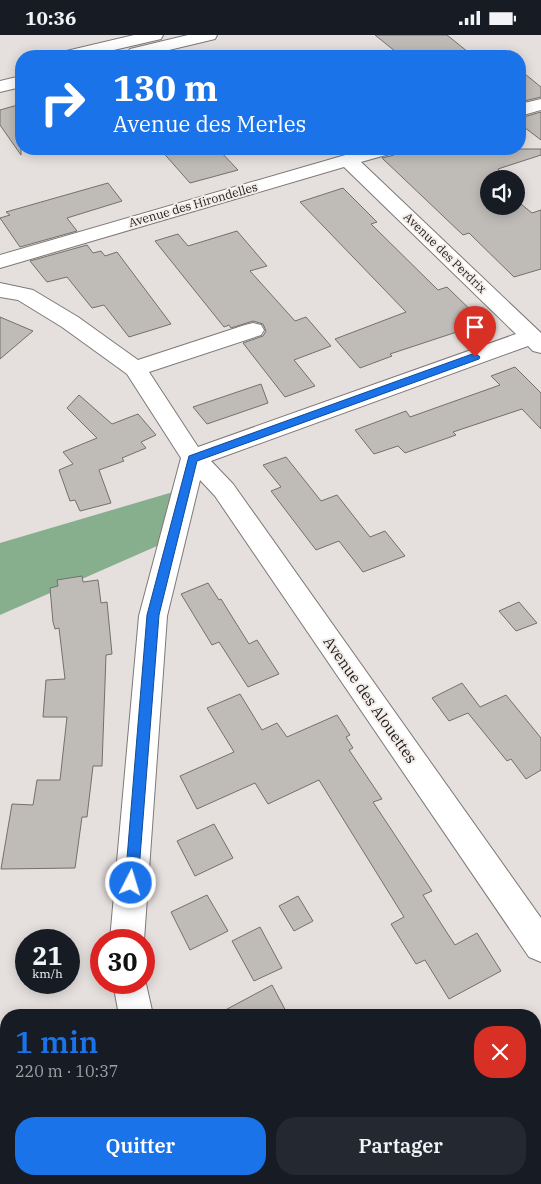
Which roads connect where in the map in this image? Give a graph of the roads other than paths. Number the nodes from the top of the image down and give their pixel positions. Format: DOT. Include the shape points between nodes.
graph roads {
  1 [pos="155,35"];
  2 [pos="209,35"];
  3 [pos="93,50"];
  4 [pos="148,50"];
  5 [pos="15,69"];
  6 [pos="0,73"];
  7 [pos="15,83"];
  8 [pos="0,87"];
  9 [pos="541,103"];
  10 [pos="526,108"];
  11 [pos="365,155"];
  12 [pos="348,160"];
  13 [pos="0,262"];
  14 [pos="0,290"];
  15 [pos="253,330"];
  16 [pos="536,341"];
  17 [pos="135,369"];
  18 [pos="193,459"];
  19 [pos="128,929"];
  20 [pos="541,946"];
  21 [pos="132,994"];
  22 [pos="135,1009"];
  1 -- 3 [label="street"];
  2 -- 4 [label="street"];
  5 -- 6 [label="street"];
  7 -- 8 [label="street"];
  9 -- 10 [label="street"];
  11 -- 12 [label="street, Avenue des Hirondelles"];
  12 -- 13 [label="street, Avenue des Hirondelles"];
  12 -- 16 [label="street, Avenue des Perdrix"];
  14 -- 17 [label="street" via="24,295 70,322"];
  15 -- 17 [label="street"];
  16 -- 18 [label="street"];
  17 -- 18 [label="street, Avenue des Alouettes"];
  18 -- 19 [label="street" via="153,615"];
  18 -- 20 [label="street, Avenue des Alouettes" via="224,490"];
  21 -- 22 [label="street"];
}
